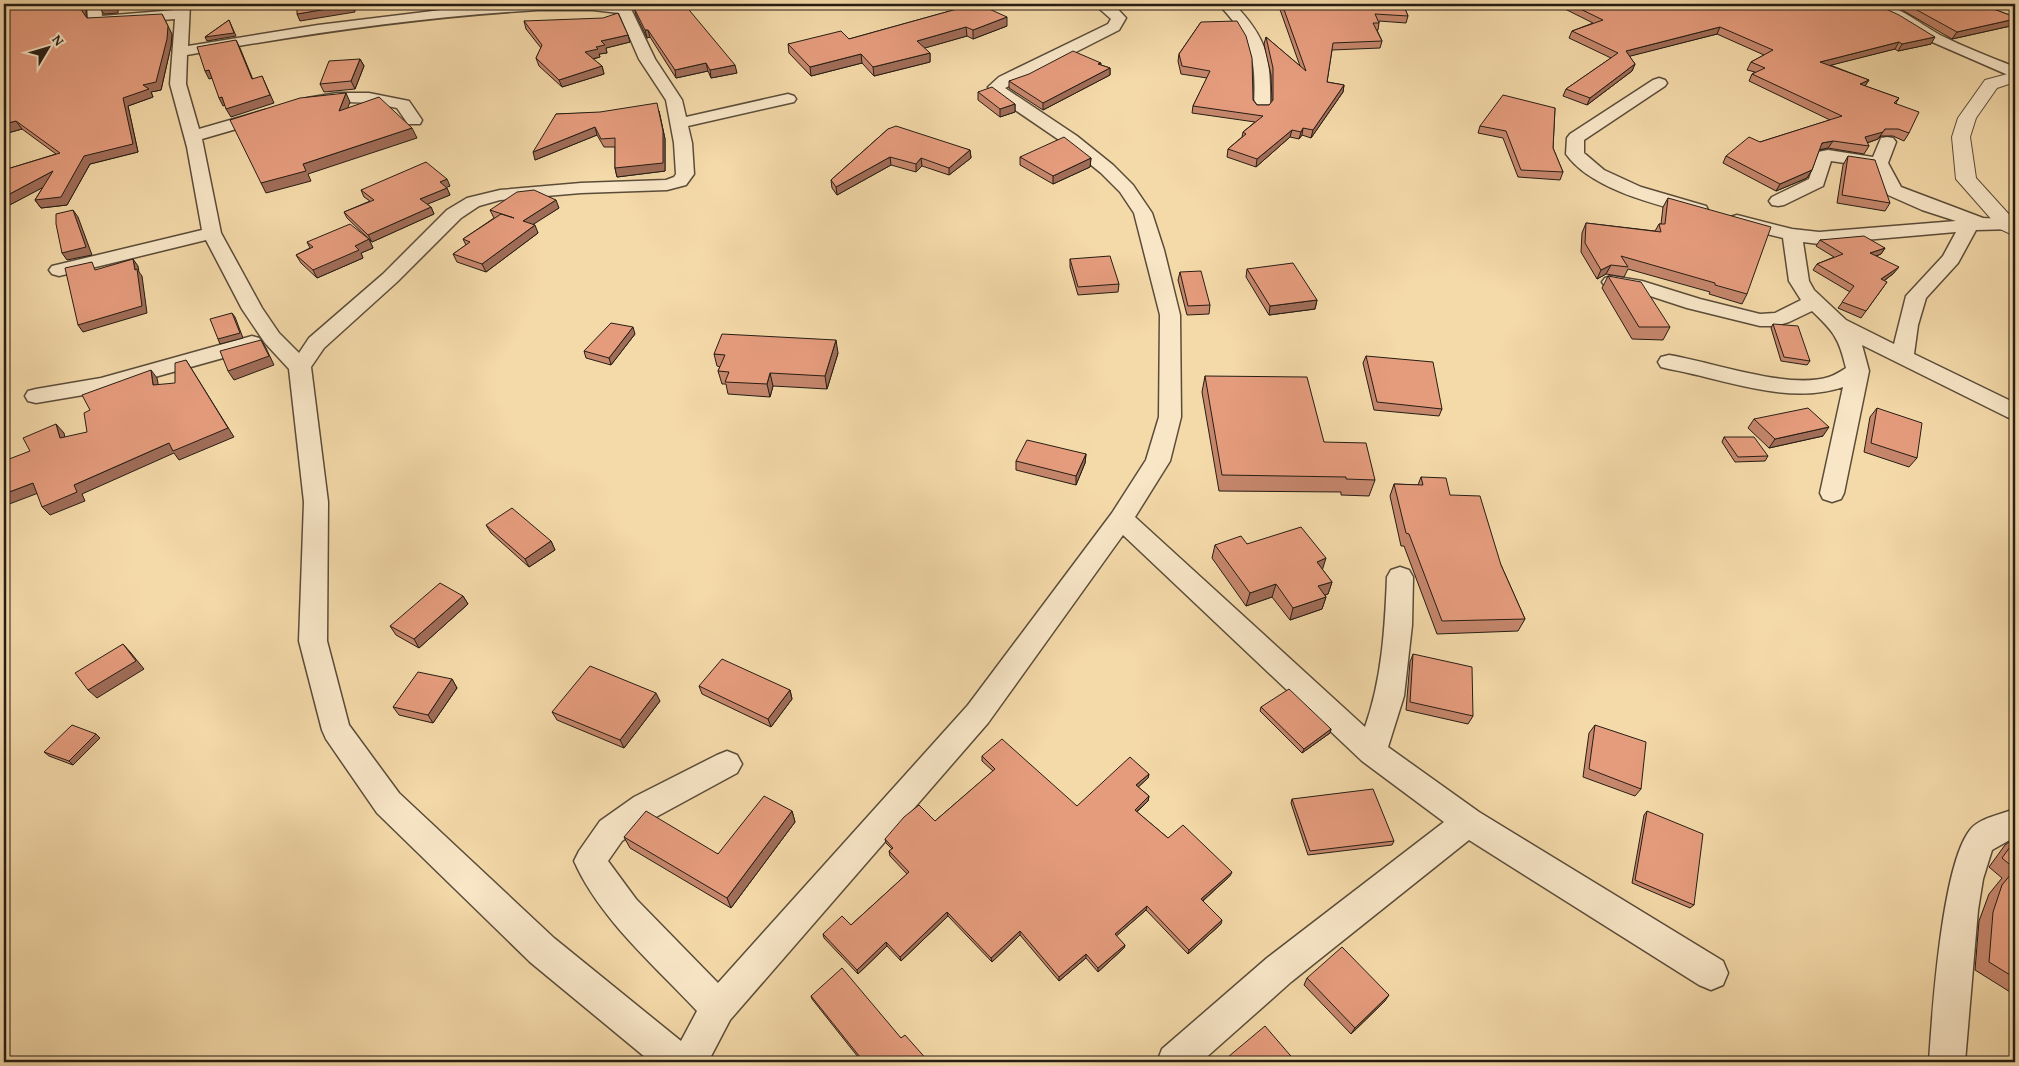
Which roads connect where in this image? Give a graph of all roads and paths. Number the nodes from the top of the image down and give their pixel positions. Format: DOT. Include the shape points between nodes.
graph roads {
  1 [pos="94,4"];
  2 [pos="1101,4"];
  3 [pos="1243,4"];
  4 [pos="1872,4"];
  5 [pos="182,9"];
  6 [pos="181,52"];
  7 [pos="2015,73"];
  8 [pos="2015,77"];
  9 [pos="1659,82"];
  10 [pos="788,99"];
  11 [pos="300,103"];
  12 [pos="1262,107"];
  13 [pos="284,109"];
  14 [pos="414,120"];
  15 [pos="680,123"];
  16 [pos="192,137"];
  17 [pos="1888,142"];
  18 [pos="1879,163"];
  19 [pos="1778,201"];
  20 [pos="1976,225"];
  21 [pos="2011,228"];
  22 [pos="212,232"];
  23 [pos="1792,235"];
  24 [pos="58,270"];
  25 [pos="1607,282"];
  26 [pos="1814,301"];
  27 [pos="1839,326"];
  28 [pos="272,338"];
  29 [pos="1903,357"];
  30 [pos="1669,362"];
  31 [pos="300,366"];
  32 [pos="1858,371"];
  33 [pos="36,396"];
  34 [pos="2015,412"];
  35 [pos="1832,493"];
  36 [pos="1121,519"];
  37 [pos="1400,577"];
  38 [pos="1372,752"];
  39 [pos="727,764"];
  40 [pos="1468,822"];
  41 [pos="2015,823"];
  42 [pos="1711,973"];
  43 [pos="718,1008"];
  44 [pos="678,1062"];
  45 [pos="689,1062"];
  46 [pos="1175,1062"];
  47 [pos="1947,1062"];
  1 -- 5 [label="street" via="97,21"];
  2 -- 36 [label="street" via="1119,18 1114,27 996,87 1107,168 1127,189 1142,213 1154,250 1170,315 1170,417 1158,461"];
  3 -- 12 [label="street" via="1227,6 1254,36 1264,69"];
  4 -- 7 [label="street" via="1944,42"];
  5 -- 6 [label="street"];
  6 -- 15 [label="street" via="482,9 620,8 625,11 647,59 674,100"];
  6 -- 16 [label="street" via="178,84"];
  8 -- 21 [label="street" via="1992,84 1967,118 1961,137 1966,179"];
  9 -- 23 [label="street" via="1576,138 1575,154 1598,174 1635,191"];
  10 -- 15 [label="street"];
  11 -- 14 [label="street" via="366,96 403,104"];
  13 -- 16 [label="street"];
  15 -- 31 [label="street" via="685,174 680,181 667,185 500,195 473,202 454,214 390,278 316,343"];
  16 -- 22 [label="street"];
  17 -- 18 [label="street"];
  18 -- 19 [label="street" via="1828,154 1824,156 1817,182"];
  18 -- 20 [label="street" via="1894,191"];
  20 -- 21 [label="street"];
  20 -- 23 [label="street" via="1819,238"];
  20 -- 29 [label="street" via="1951,259 1916,296"];
  22 -- 24 [label="street"];
  22 -- 28 [label="street" via="252,309"];
  23 -- 26 [label="street" via="1799,281"];
  25 -- 26 [label="street" via="1642,286 1694,304 1760,320 1783,318"];
  26 -- 27 [label="street"];
  27 -- 29 [label="street"];
  27 -- 32 [label="street" via="1851,344"];
  28 -- 31 [label="street"];
  28 -- 33 [label="street" via="100,386"];
  29 -- 34 [label="street"];
  30 -- 32 [label="street" via="1774,384 1805,387 1833,384"];
  31 -- 44 [label="street" via="316,502 313,641 336,730 388,803 542,950"];
  32 -- 35 [label="street"];
  36 -- 38 [label="street"];
  36 -- 43 [label="street" via="978,714"];
  37 -- 38 [label="street" via="1399,625 1390,696"];
  38 -- 40 [label="street"];
  39 -- 43 [label="street" via="624,821 611,831 590,861 624,910"];
  40 -- 42 [label="street"];
  40 -- 46 [label="street" via="1279,970"];
  41 -- 47 [label="street" via="1981,840 1969,865"];
  43 -- 45 [label="street"];
}
